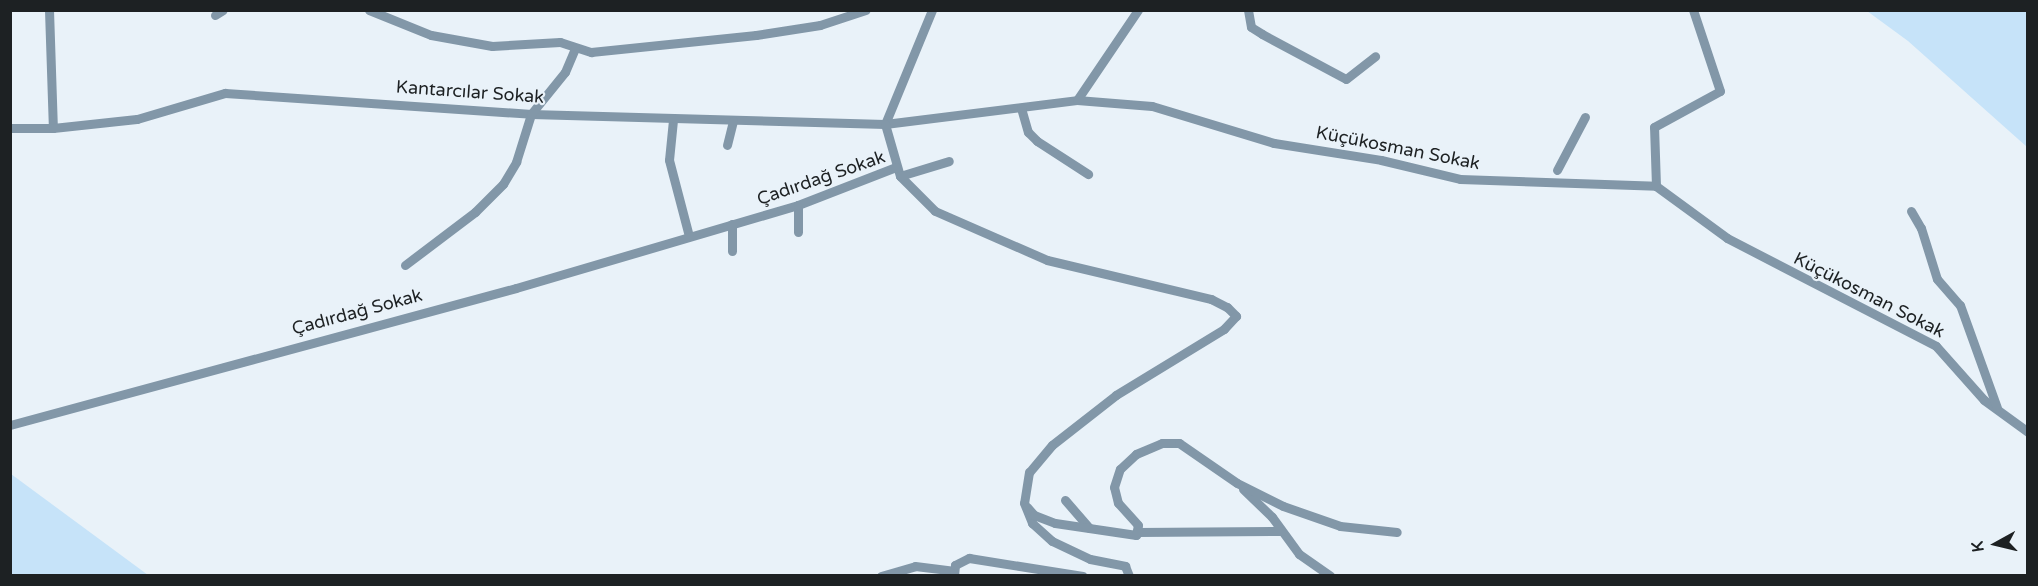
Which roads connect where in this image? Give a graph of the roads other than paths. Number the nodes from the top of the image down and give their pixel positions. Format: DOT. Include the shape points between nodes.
graph roads {
  1 [pos="49,10"];
  2 [pos="369,10"];
  3 [pos="866,10"];
  4 [pos="932,10"];
  5 [pos="1138,10"];
  6 [pos="1248,10"];
  7 [pos="1693,10"];
  8 [pos="575,48"];
  9 [pos="1375,56"];
  10 [pos="1077,100"];
  11 [pos="1021,108"];
  12 [pos="531,114"];
  13 [pos="1585,117"];
  14 [pos="673,120"];
  15 [pos="733,122"];
  16 [pos="885,123"];
  17 [pos="10,128"];
  18 [pos="52,128"];
  19 [pos="727,145"];
  20 [pos="949,161"];
  21 [pos="1557,170"];
  22 [pos="898,171"];
  23 [pos="1088,174"];
  24 [pos="1656,186"];
  25 [pos="798,205"];
  26 [pos="1911,212"];
  27 [pos="732,224"];
  28 [pos="798,232"];
  29 [pos="689,236"];
  30 [pos="732,251"];
  31 [pos="405,265"];
  32 [pos="1997,408"];
  33 [pos="10,425"];
  34 [pos="2028,432"];
  35 [pos="1238,483"];
  36 [pos="1065,500"];
  37 [pos="1024,503"];
  38 [pos="1089,528"];
  39 [pos="1281,531"];
  40 [pos="1137,532"];
  41 [pos="1396,532"];
  42 [pos="953,573"];
  43 [pos="1132,574"];
  44 [pos="881,576"];
  45 [pos="1083,576"];
  46 [pos="1330,576"];
  1 -- 18 [label="street"];
  2 -- 8 [label="street" via="431,35 492,46 560,42"];
  3 -- 8 [label="street" via="820,25 756,35 591,52"];
  4 -- 16 [label="street"];
  5 -- 10 [label="street"];
  6 -- 9 [label="street" via="1251,27 1346,79"];
  7 -- 24 [label="street" via="1719,91 1654,127"];
  8 -- 12 [label="street" via="566,72"];
  10 -- 11 [label="street, Küçükosman Sokak"];
  10 -- 24 [label="street, Küçükosman Sokak" via="1152,106 1274,142 1460,178"];
  11 -- 16 [label="street, Küçükosman Sokak"];
  11 -- 23 [label="street" via="1029,132 1037,141"];
  12 -- 14 [label="street, Kantarcılar Sokak"];
  12 -- 18 [label="street, Kantarcılar Sokak" via="225,93 137,119"];
  12 -- 31 [label="street" via="516,162 495,194"];
  13 -- 21 [label="street"];
  14 -- 15 [label="street, Kantarcılar Sokak"];
  14 -- 29 [label="street" via="669,160"];
  15 -- 16 [label="street, Kantarcılar Sokak"];
  15 -- 19 [label="street"];
  16 -- 22 [label="street"];
  17 -- 18 [label="street, Kantarcılar Sokak"];
  20 -- 22 [label="street"];
  22 -- 25 [label="street, Çadırdağ Sokak"];
  22 -- 37 [label="street, Çadırdağ Sokak" via="935,211 1005,243 1047,260 1211,299 1236,316 1234,322 1116,395 1052,445 1029,472"];
  24 -- 32 [label="street, Küçükosman Sokak" via="1727,238 1936,346"];
  25 -- 27 [label="street, Çadırdağ Sokak"];
  25 -- 28 [label="street"];
  26 -- 32 [label="street" via="1921,228 1937,279 1960,305"];
  27 -- 29 [label="street, Çadırdağ Sokak"];
  27 -- 30 [label="street"];
  29 -- 33 [label="street, Çadırdağ Sokak" via="516,288"];
  32 -- 34 [label="street, Küçükosman Sokak"];
  35 -- 39 [label="street"];
  35 -- 40 [label="street" via="1179,443 1162,443 1136,454 1120,469 1114,487 1118,503 1138,525"];
  35 -- 41 [label="street" via="1283,506 1340,526"];
  36 -- 38 [label="street"];
  37 -- 38 [label="street" via="1034,515"];
  37 -- 43 [label="street" via="1032,523 1052,541"];
  38 -- 40 [label="street"];
  39 -- 40 [label="street"];
  39 -- 46 [label="street" via="1299,554"];
  42 -- 44 [label="street" via="915,566"];
  42 -- 45 [label="street" via="960,561 990,559"];
}
